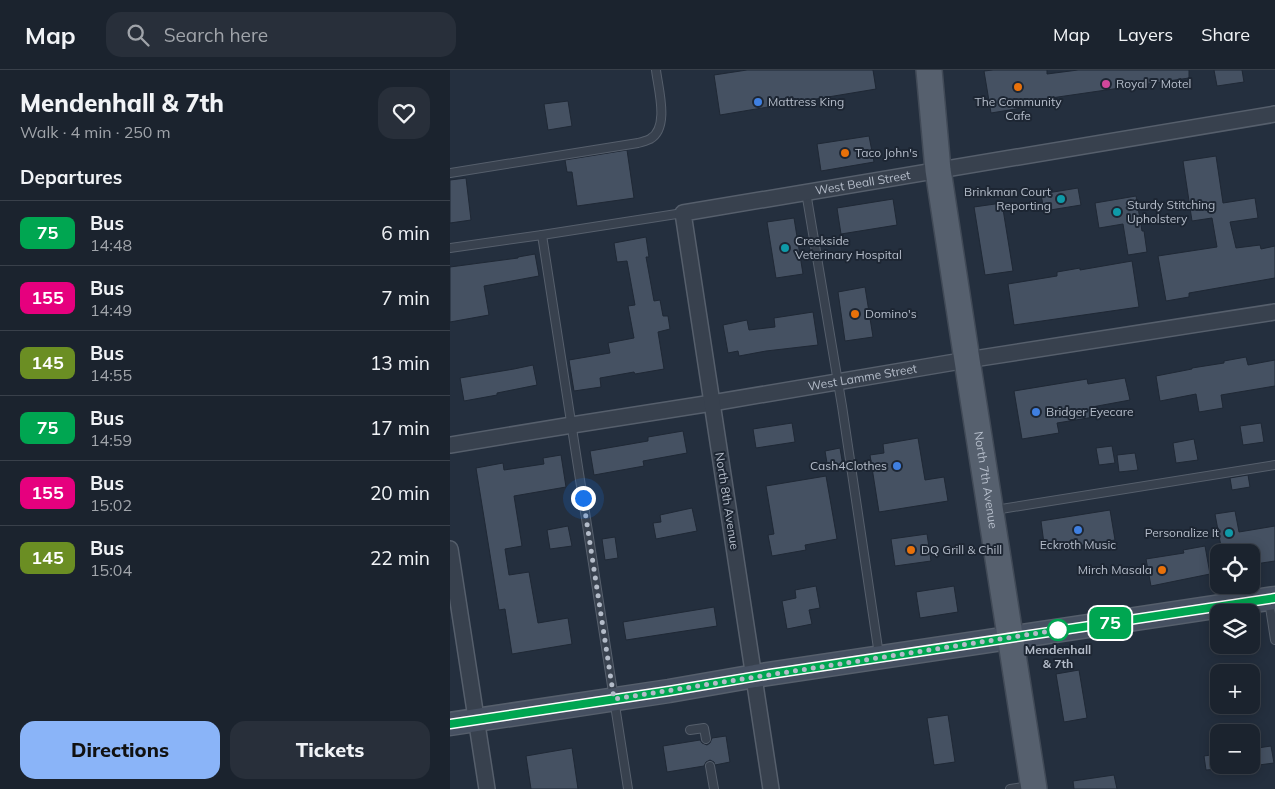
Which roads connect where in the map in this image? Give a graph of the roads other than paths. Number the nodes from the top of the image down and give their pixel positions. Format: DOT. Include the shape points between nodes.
graph roads {
  1 [pos="656,70"];
  2 [pos="916,70"];
  3 [pos="929,70"];
  4 [pos="1275,114"];
  5 [pos="938,170"];
  6 [pos="450,173"];
  7 [pos="806,192"];
  8 [pos="683,213"];
  9 [pos="542,235"];
  10 [pos="450,248"];
  11 [pos="1275,312"];
  12 [pos="967,360"];
  13 [pos="838,382"];
  14 [pos="712,403"];
  15 [pos="572,425"];
  16 [pos="450,445"];
  17 [pos="1275,465"];
  18 [pos="990,510"];
  19 [pos="450,548"];
  20 [pos="1272,598"];
  21 [pos="1010,638"];
  22 [pos="1275,640"];
  23 [pos="880,657"];
  24 [pos="755,676"];
  25 [pos="614,699"];
  26 [pos="476,720"];
  27 [pos="450,724"];
  28 [pos="690,730"];
  29 [pos="706,739"];
  30 [pos="710,766"];
  31 [pos="1026,788"];
  32 [pos="487,789"];
  33 [pos="628,789"];
  34 [pos="714,789"];
  35 [pos="771,789"];
  1 -- 6 [label="lane" via="662,115 651,139 638,144"];
  2 -- 5 [label="main road, North 7th Avenue"];
  3 -- 5 [label="main road, North 7th Avenue"];
  4 -- 5 [label="street, West Beall Street"];
  5 -- 7 [label="street, West Beall Street"];
  5 -- 12 [label="main road, North 7th Avenue"];
  7 -- 8 [label="street, West Beall Street"];
  7 -- 13 [label="lane"];
  8 -- 9 [label="lane, West Beall Street"];
  8 -- 14 [label="street, North 8th Avenue"];
  9 -- 10 [label="lane, West Beall Street"];
  9 -- 15 [label="lane"];
  11 -- 12 [label="street, West Lamme Street"];
  12 -- 13 [label="street, West Lamme Street"];
  12 -- 18 [label="main road, North 7th Avenue"];
  13 -- 14 [label="street, West Lamme Street"];
  13 -- 23 [label="lane"];
  14 -- 15 [label="street, West Lamme Street"];
  14 -- 24 [label="street, North 8th Avenue"];
  15 -- 16 [label="street, West Lamme Street"];
  15 -- 25 [label="lane"];
  17 -- 18 [label="lane"];
  18 -- 21 [label="main road, North 7th Avenue"];
  19 -- 26 [label="street"];
  20 -- 21 [label="street"];
  20 -- 22 [label="lane"];
  21 -- 23 [label="street"];
  21 -- 31 [label="main road, North 7th Avenue"];
  23 -- 24 [label="street"];
  24 -- 25 [label="street"];
  24 -- 35 [label="street, North 8th Avenue"];
  25 -- 26 [label="street"];
  25 -- 33 [label="lane"];
  26 -- 27 [label="street"];
  26 -- 32 [label="street"];
  28 -- 29 [label="lane" via="704,728"];
  30 -- 34 [label="lane"];
}
